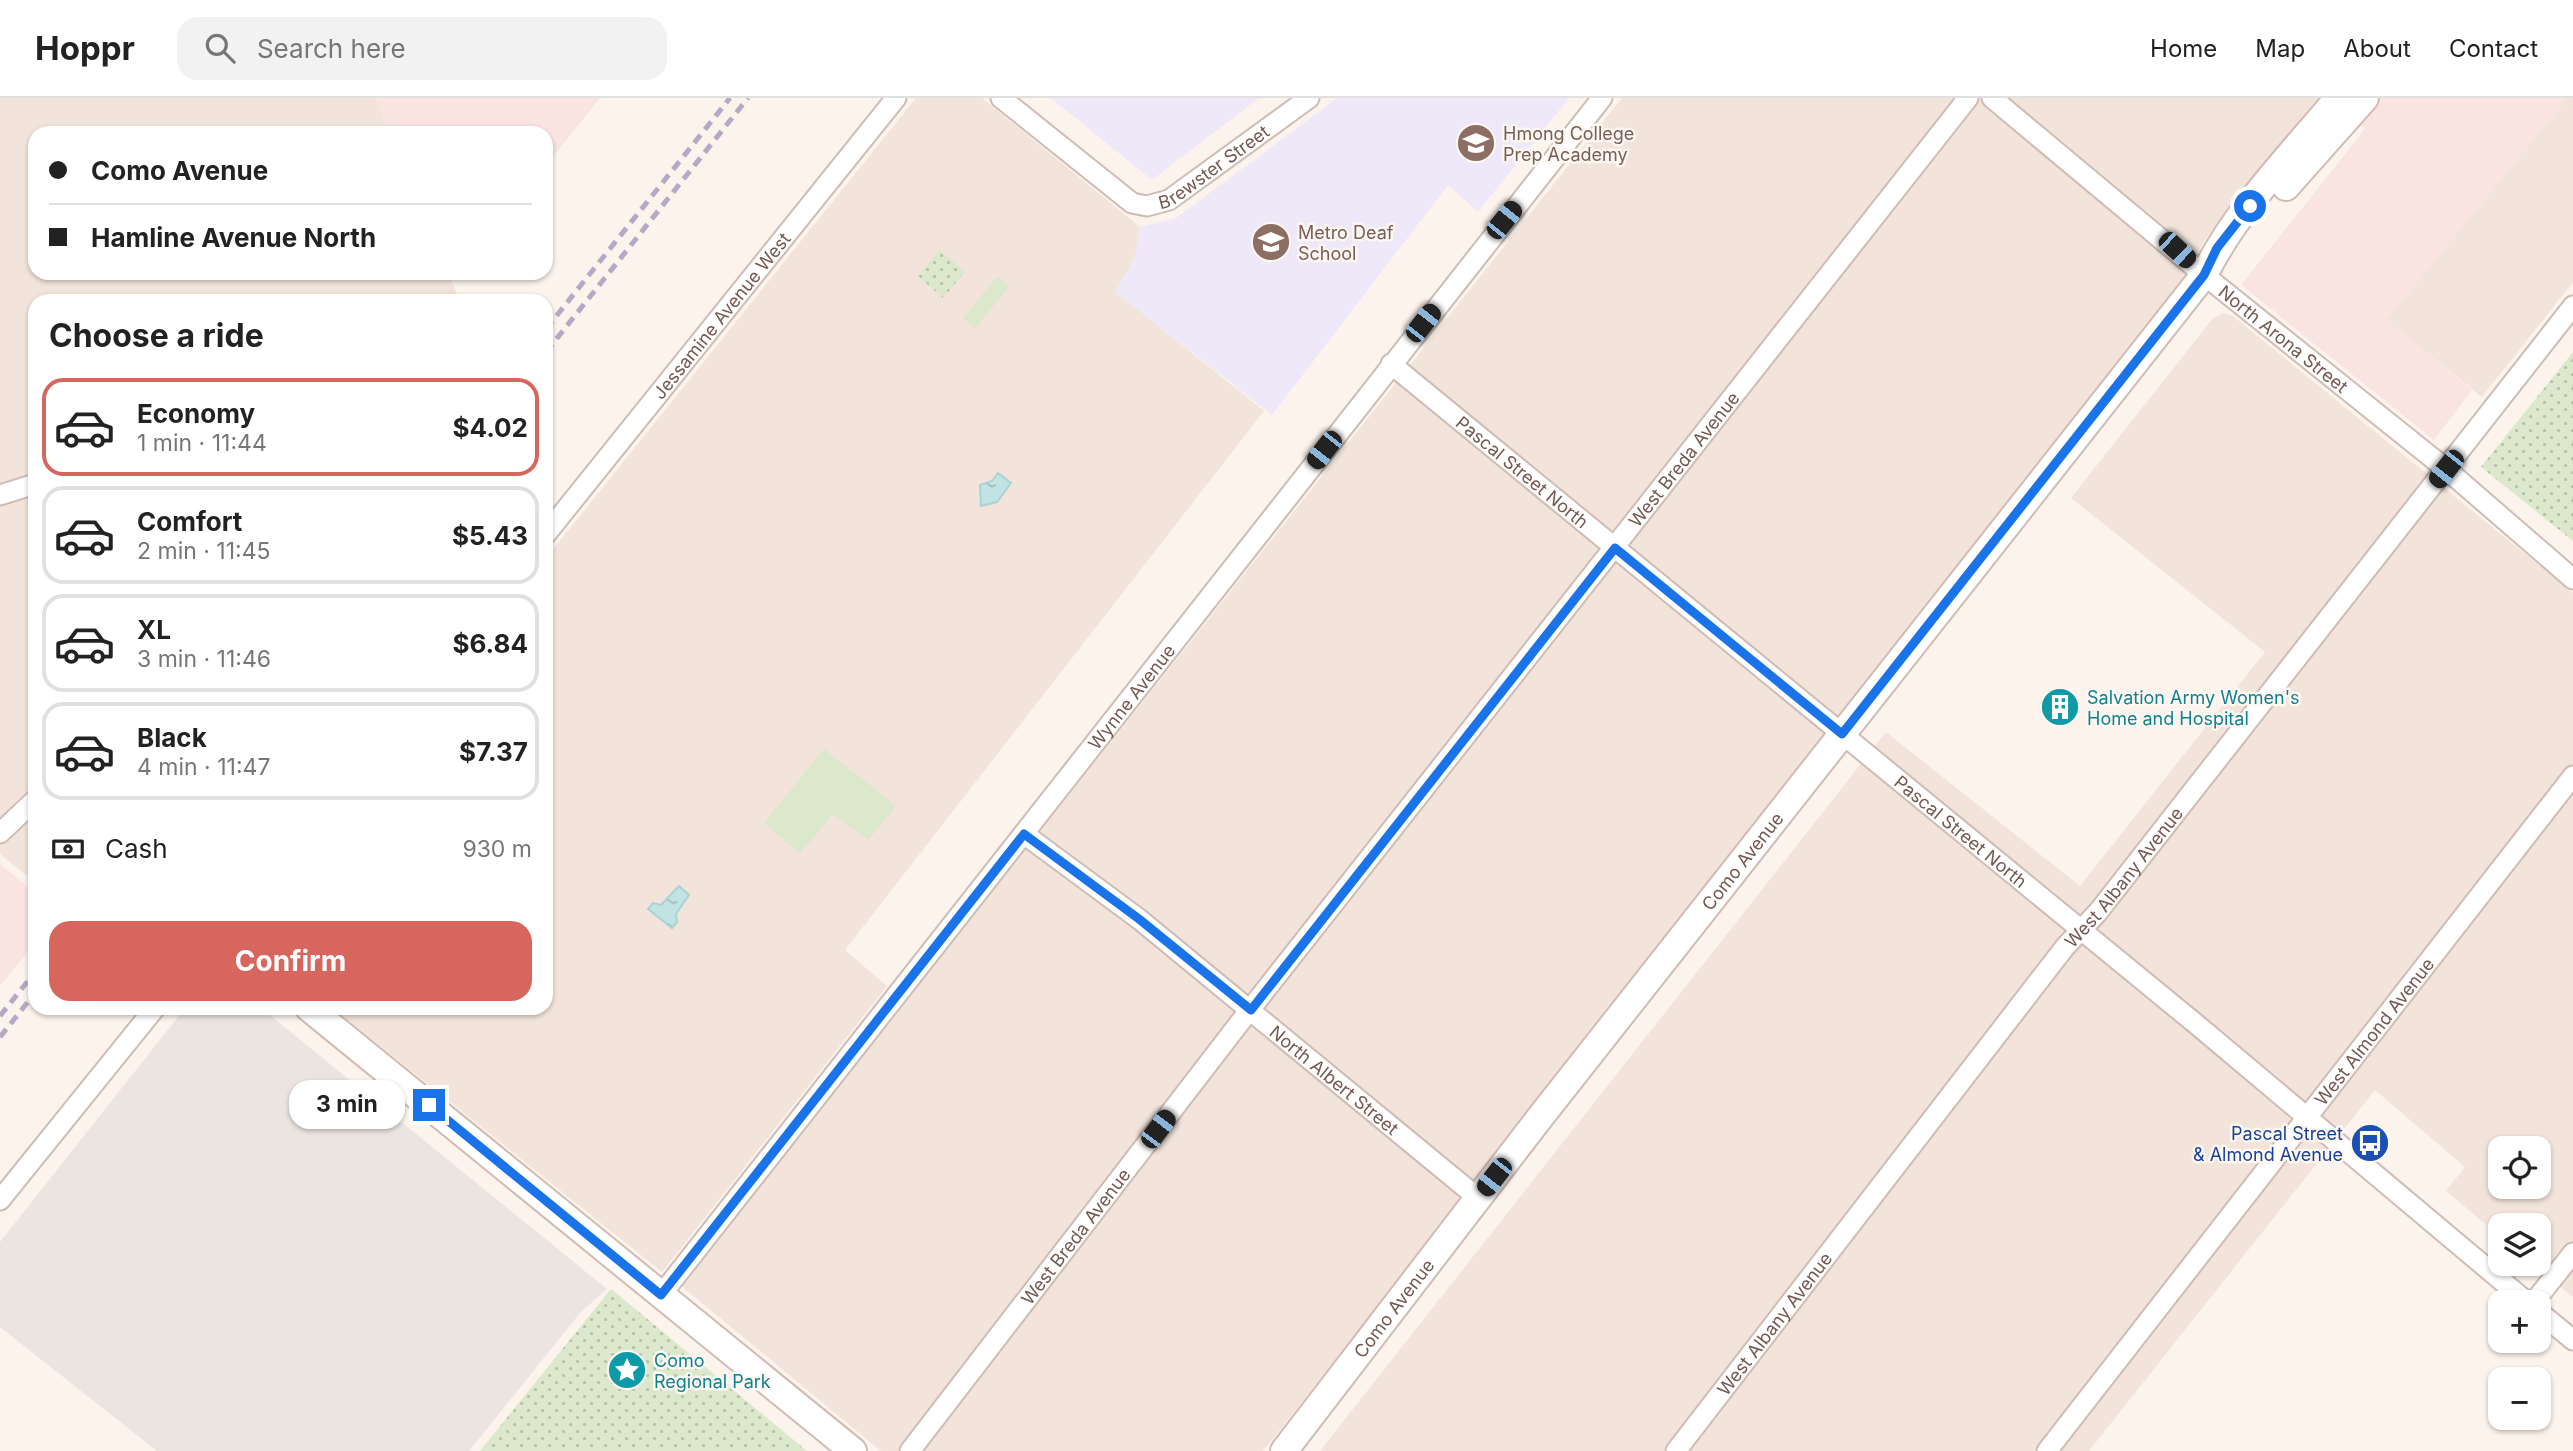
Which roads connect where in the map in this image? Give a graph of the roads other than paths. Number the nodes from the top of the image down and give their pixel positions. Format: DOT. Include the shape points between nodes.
graph roads {
  1 [pos="896,98"];
  2 [pos="1002,98"];
  3 [pos="1309,98"];
  4 [pos="1602,98"];
  5 [pos="1968,98"];
  6 [pos="1992,98"];
  7 [pos="2338,98"];
  8 [pos="2365,98"];
  9 [pos="2204,275"];
  10 [pos="2573,306"];
  11 [pos="1391,363"];
  12 [pos="2446,469"];
  13 [pos="28,486"];
  14 [pos="0,495"];
  15 [pos="553,525"];
  16 [pos="1615,548"];
  17 [pos="2573,579"];
  18 [pos="1842,734"];
  19 [pos="2573,776"];
  20 [pos="28,807"];
  21 [pos="0,833"];
  22 [pos="1024,834"];
  23 [pos="2082,931"];
  24 [pos="1251,1010"];
  25 [pos="149,1015"];
  26 [pos="318,1015"];
  27 [pos="2306,1116"];
  28 [pos="1478,1198"];
  29 [pos="0,1200"];
  30 [pos="2573,1253"];
  31 [pos="2513,1290"];
  32 [pos="2544,1290"];
  33 [pos="661,1295"];
  34 [pos="2551,1322"];
  35 [pos="2573,1340"];
  36 [pos="853,1451"];
  37 [pos="911,1451"];
  38 [pos="1284,1451"];
  39 [pos="1676,1451"];
  40 [pos="2047,1451"];
  1 -- 15 [label="street, Jessamine Avenue West"];
  2 -- 3 [label="street, Brewster Street" via="1132,203 1147,206 1169,200"];
  4 -- 11 [label="street, Wynne Avenue"];
  5 -- 16 [label="street, West Breda Avenue"];
  6 -- 9 [label="street, North Arona Street"];
  7 -- 9 [label="main road, Como Avenue" via="2224,239"];
  8 -- 9 [label="main road, Como Avenue"];
  9 -- 12 [label="street, North Arona Street"];
  9 -- 18 [label="main road, Como Avenue"];
  10 -- 12 [label="street, West Albany Avenue"];
  11 -- 16 [label="street, Pascal Street North"];
  11 -- 22 [label="street, Wynne Avenue"];
  12 -- 17 [label="street, North Arona Street"];
  12 -- 23 [label="street, West Albany Avenue"];
  13 -- 14 [label="street"];
  16 -- 18 [label="street, Pascal Street North"];
  16 -- 24 [label="street, West Breda Avenue"];
  18 -- 23 [label="street, Pascal Street North"];
  18 -- 28 [label="main road, Como Avenue"];
  19 -- 27 [label="street, West Almond Avenue"];
  20 -- 21 [label="street"];
  22 -- 24 [label="street, North Albert Street"];
  22 -- 33 [label="street, Wynne Avenue"];
  23 -- 27 [label="street, Pascal Street North"];
  23 -- 39 [label="street, West Albany Avenue" via="2065,947"];
  24 -- 28 [label="street, North Albert Street"];
  24 -- 37 [label="street, West Breda Avenue"];
  25 -- 29 [label="street"];
  26 -- 33 [label="main road"];
  27 -- 31 [label="street, Pascal Street North"];
  27 -- 40 [label="street, West Almond Avenue"];
  28 -- 38 [label="main road, Como Avenue"];
  30 -- 32 [label="street"];
  33 -- 36 [label="main road"];
  34 -- 35 [label="street"];
}
